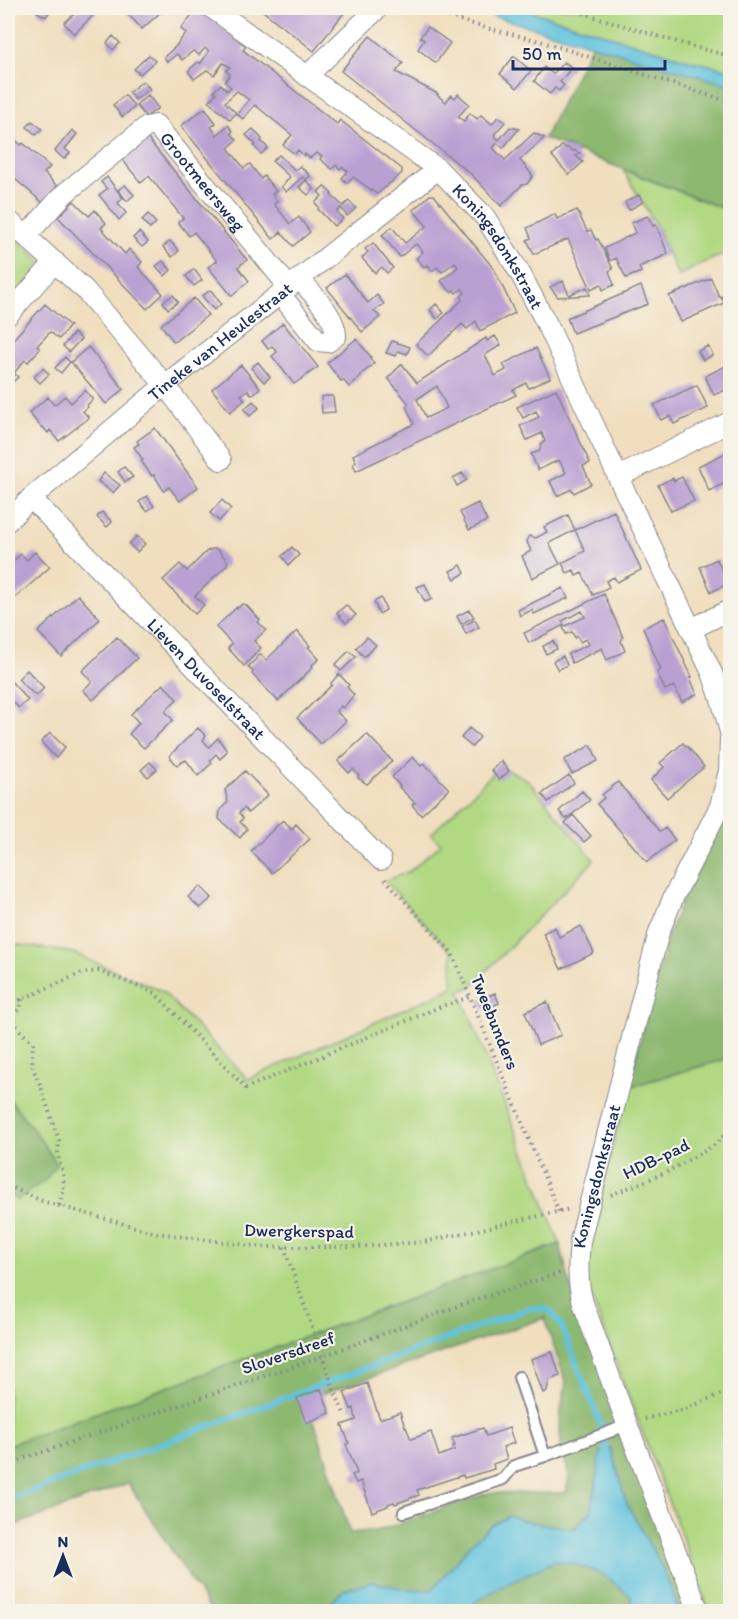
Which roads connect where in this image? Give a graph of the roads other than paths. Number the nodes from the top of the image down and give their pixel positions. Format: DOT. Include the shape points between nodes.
graph roads {
  1 [pos="212,8"];
  2 [pos="378,8"];
  3 [pos="307,76"];
  4 [pos="438,169"];
  5 [pos="8,220"];
  6 [pos="26,236"];
  7 [pos="54,262"];
  8 [pos="290,287"];
  9 [pos="8,315"];
  10 [pos="165,385"];
  11 [pos="730,422"];
  12 [pos="221,460"];
  13 [pos="618,477"];
  14 [pos="31,498"];
  15 [pos="8,521"];
  16 [pos="730,610"];
  17 [pos="691,629"];
  18 [pos="730,732"];
  19 [pos="730,739"];
  20 [pos="381,860"];
  21 [pos="519,1377"];
  22 [pos="619,1428"];
  23 [pos="545,1456"];
  24 [pos="404,1512"];
  25 [pos="699,1611"];
  1 -- 3 [label="street, Koningsdonkstraat"];
  2 -- 3 [label="street"];
  3 -- 4 [label="street, Koningsdonkstraat"];
  4 -- 8 [label="street, Tineke van Heulestraat"];
  4 -- 13 [label="street, Koningsdonkstraat" via="485,217 520,273"];
  5 -- 6 [label="street"];
  6 -- 7 [label="street"];
  6 -- 8 [label="street, Grootmeersweg" via="64,194 146,127 156,125"];
  7 -- 9 [label="street"];
  7 -- 10 [label="street" via="85,290"];
  8 -- 10 [label="street, Tineke van Heulestraat"];
  10 -- 12 [label="street"];
  10 -- 14 [label="street, Tineke van Heulestraat"];
  11 -- 13 [label="street"];
  13 -- 17 [label="street, Koningsdonkstraat"];
  14 -- 15 [label="street, Tineke van Heulestraat"];
  14 -- 20 [label="street, Lieven Duvoselstraat"];
  16 -- 17 [label="street"];
  17 -- 18 [label="street, Koningsdonkstraat" via="712,674"];
  19 -- 22 [label="street, Koningsdonkstraat" via="729,771 720,806 659,932 580,1241 578,1284"];
  21 -- 23 [label="lane"];
  22 -- 23 [label="lane"];
  22 -- 25 [label="street, Koningsdonkstraat"];
  23 -- 24 [label="lane" via="514,1466 503,1479"];
}
